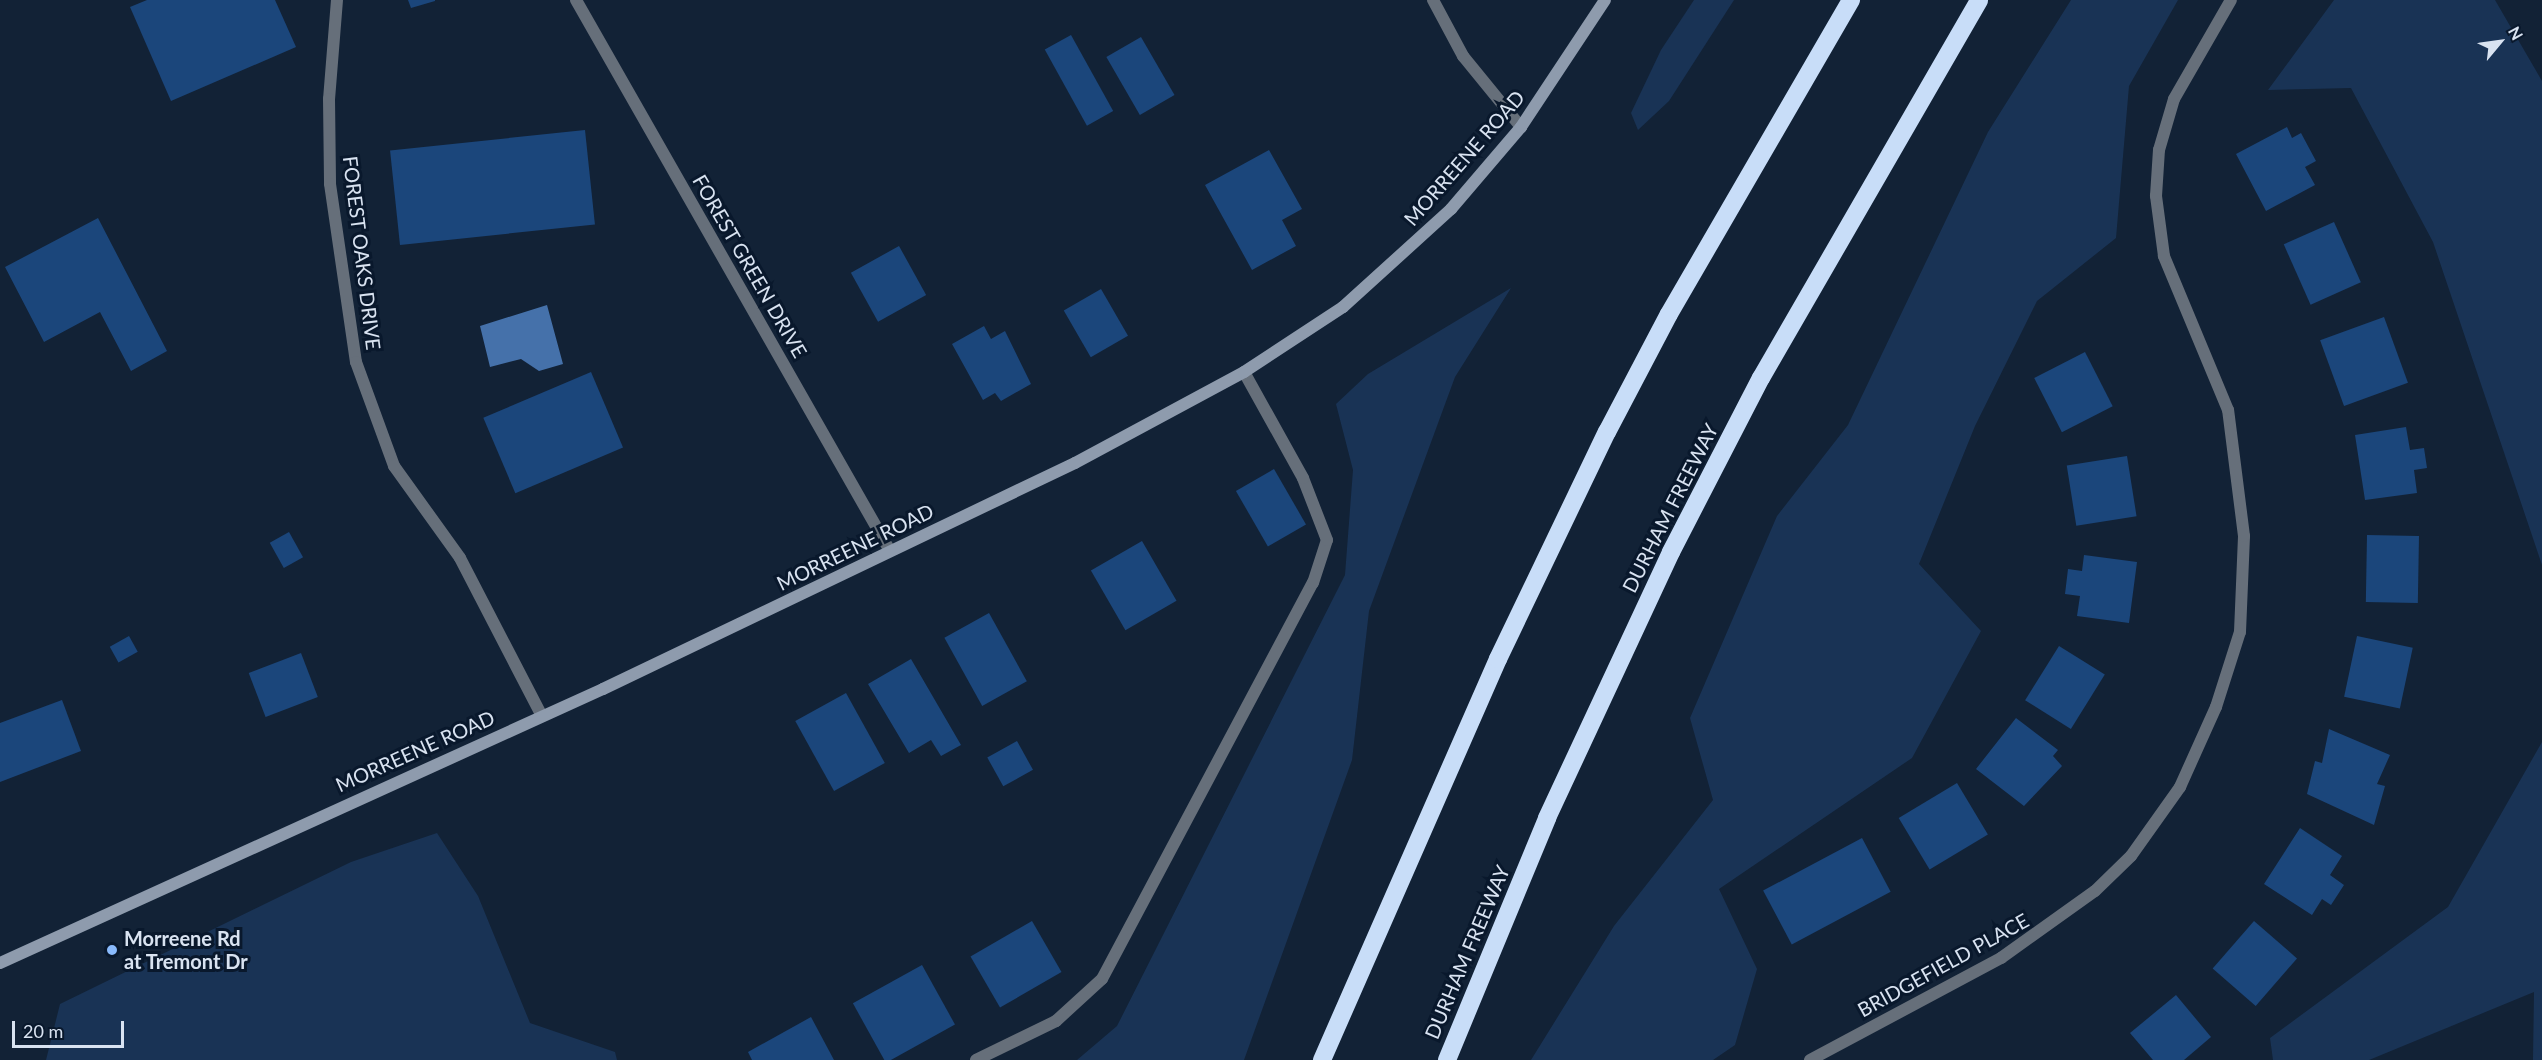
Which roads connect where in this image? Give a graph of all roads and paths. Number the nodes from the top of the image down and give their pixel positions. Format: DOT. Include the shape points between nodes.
graph roads {
  1 [pos="337,0"];
  2 [pos="576,0"];
  3 [pos="1433,0"];
  4 [pos="1605,0"];
  5 [pos="1851,0"];
  6 [pos="1979,0"];
  7 [pos="2231,0"];
  8 [pos="1521,127"];
  9 [pos="1244,372"];
  10 [pos="890,551"];
  11 [pos="542,716"];
  12 [pos="0,963"];
  13 [pos="976,1060"];
  14 [pos="1322,1060"];
  15 [pos="1447,1060"];
  16 [pos="1810,1060"];
  1 -- 11 [label="street, FOREST OAKS DRIVE" via="329,99 330,184 356,362 394,466 460,558"];
  2 -- 10 [label="street, FOREST GREEN DRIVE"];
  3 -- 8 [label="street" via="1463,56"];
  4 -- 8 [label="street, MORREENE ROAD"];
  5 -- 14 [label="highway" via="1674,304 1607,432 1498,659"];
  6 -- 15 [label="highway, DURHAM FREEWAY" via="1761,378 1671,552 1548,818"];
  7 -- 16 [label="street, BRIDGEFIELD PLACE" via="2174,99 2159,150 2156,196 2164,256 2228,410 2244,536 2240,632 2216,707 2180,787 2131,856 2095,891 2001,958"];
  8 -- 9 [label="street, MORREENE ROAD" via="1451,209 1382,274"];
  9 -- 10 [label="street, MORREENE ROAD" via="1075,463"];
  9 -- 13 [label="street" via="1303,478 1327,540 1313,582 1102,979 1056,1021"];
  10 -- 11 [label="street, MORREENE ROAD"];
  11 -- 12 [label="street, MORREENE ROAD"];
}
